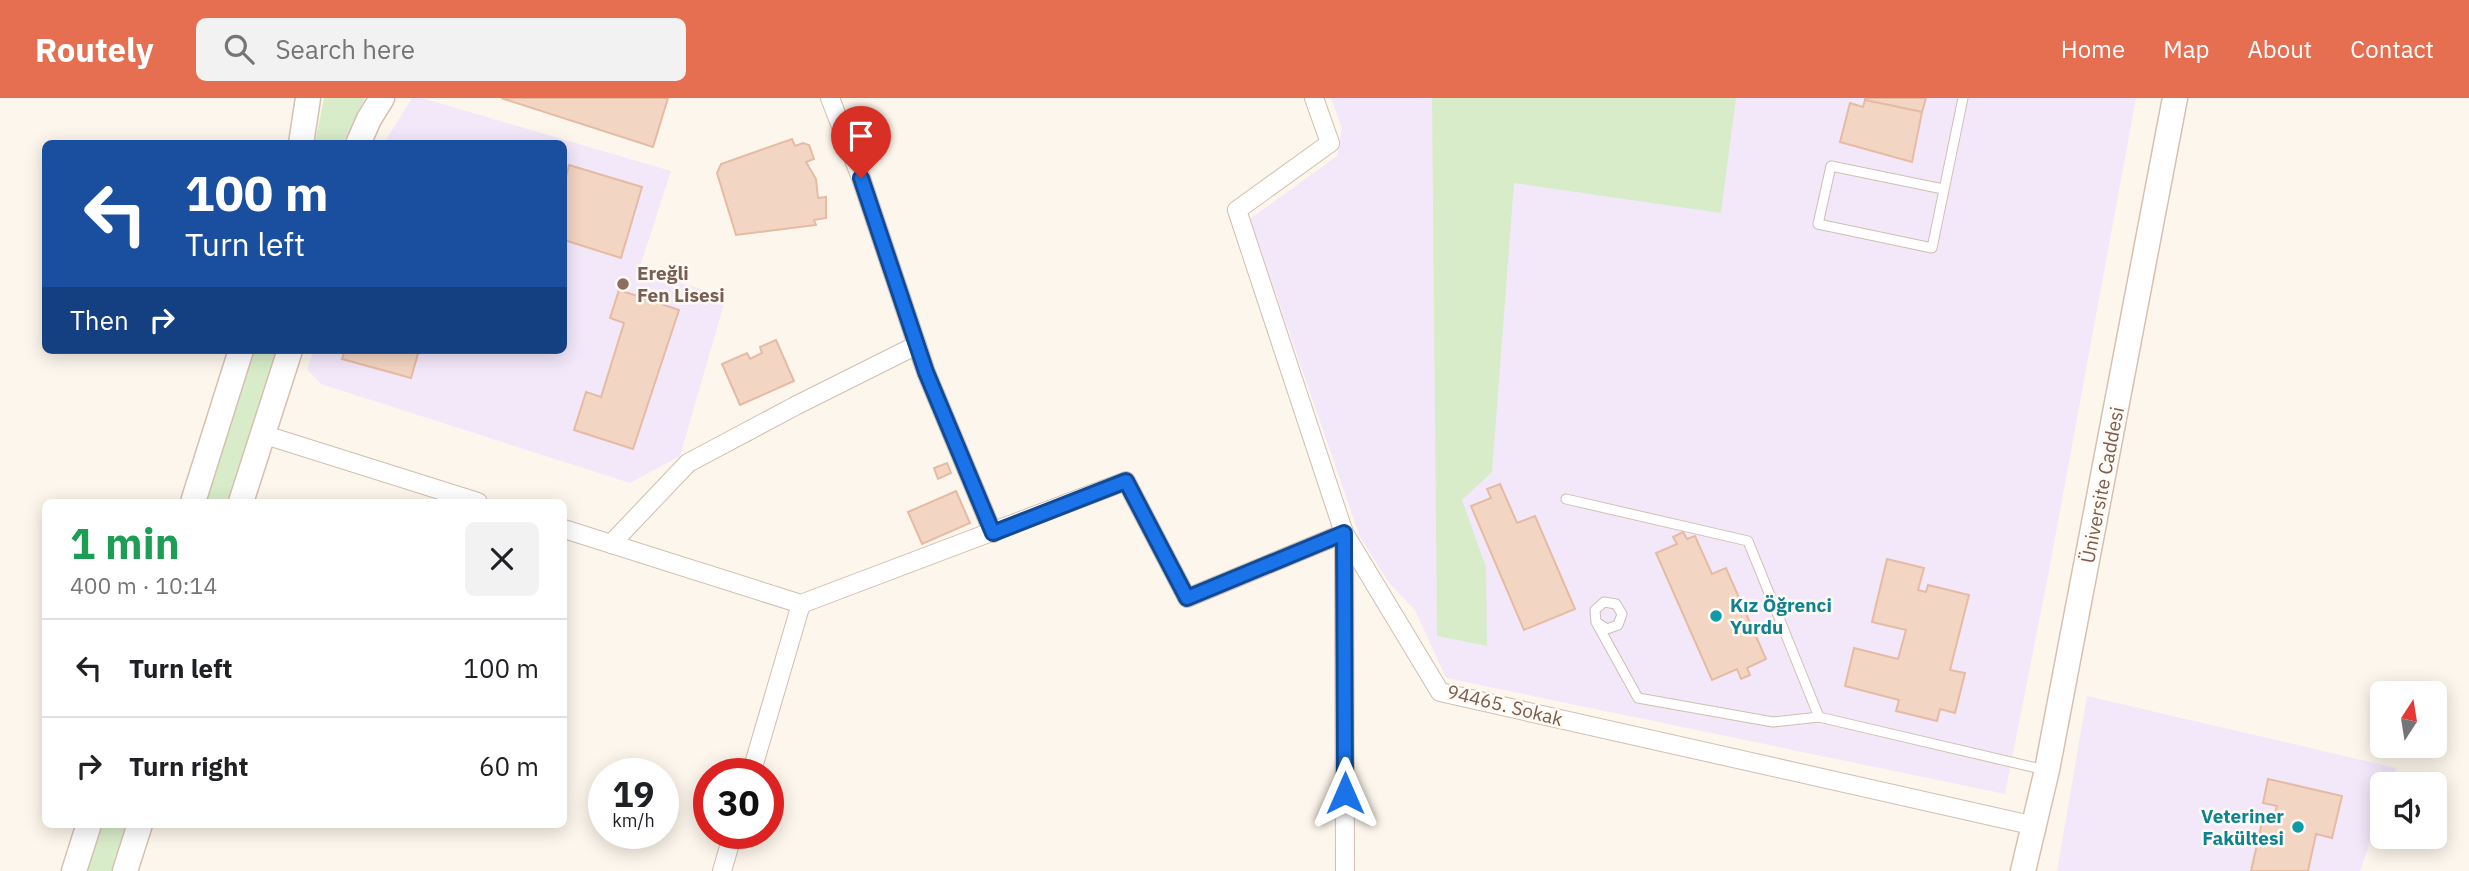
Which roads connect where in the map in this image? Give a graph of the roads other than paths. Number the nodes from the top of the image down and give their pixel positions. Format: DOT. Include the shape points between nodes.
graph roads {
  1 [pos="308,98"];
  2 [pos="382,98"];
  3 [pos="830,98"];
  4 [pos="1314,98"];
  5 [pos="1963,98"];
  6 [pos="2175,98"];
  7 [pos="302,140"];
  8 [pos="360,140"];
  9 [pos="1943,189"];
  10 [pos="917,345"];
  11 [pos="240,354"];
  12 [pos="288,354"];
  13 [pos="262,434"];
  14 [pos="193,499"];
  15 [pos="242,499"];
  16 [pos="468,499"];
  17 [pos="1566,499"];
  18 [pos="567,530"];
  19 [pos="993,533"];
  20 [pos="1344,533"];
  21 [pos="611,544"];
  22 [pos="802,604"];
  23 [pos="1596,622"];
  24 [pos="1819,717"];
  25 [pos="756,758"];
  26 [pos="2047,770"];
  27 [pos="2035,826"];
  28 [pos="88,828"];
  29 [pos="139,828"];
  30 [pos="728,849"];
  31 [pos="74,871"];
  32 [pos="125,871"];
  33 [pos="722,871"];
  34 [pos="1345,871"];
  35 [pos="2023,871"];
  1 -- 7 [label="street"];
  2 -- 8 [label="street"];
  3 -- 10 [label="street"];
  4 -- 20 [label="street, 94465. Sokak" via="1331,143 1237,210"];
  5 -- 9 [label="lane"];
  6 -- 26 [label="street, Üniversite Caddesi"];
  9 -- 9 [label="lane" via="1933,248 1818,224 1831,166"];
  10 -- 19 [label="street"];
  10 -- 21 [label="street" via="688,463"];
  11 -- 14 [label="street"];
  12 -- 13 [label="street"];
  13 -- 15 [label="street"];
  13 -- 16 [label="street"];
  17 -- 24 [label="lane" via="1748,541"];
  18 -- 21 [label="street"];
  19 -- 20 [label="street" via="1126,481 1187,598"];
  19 -- 22 [label="street"];
  20 -- 27 [label="street, 94465. Sokak" via="1440,692"];
  20 -- 34 [label="street"];
  21 -- 22 [label="street"];
  22 -- 25 [label="street"];
  23 -- 24 [label="lane" via="1638,698 1773,722"];
  24 -- 26 [label="lane"];
  26 -- 27 [label="street, Üniversite Caddesi"];
  27 -- 35 [label="street, Üniversite Caddesi"];
  28 -- 31 [label="street"];
  29 -- 32 [label="street"];
  30 -- 33 [label="street"];
}
